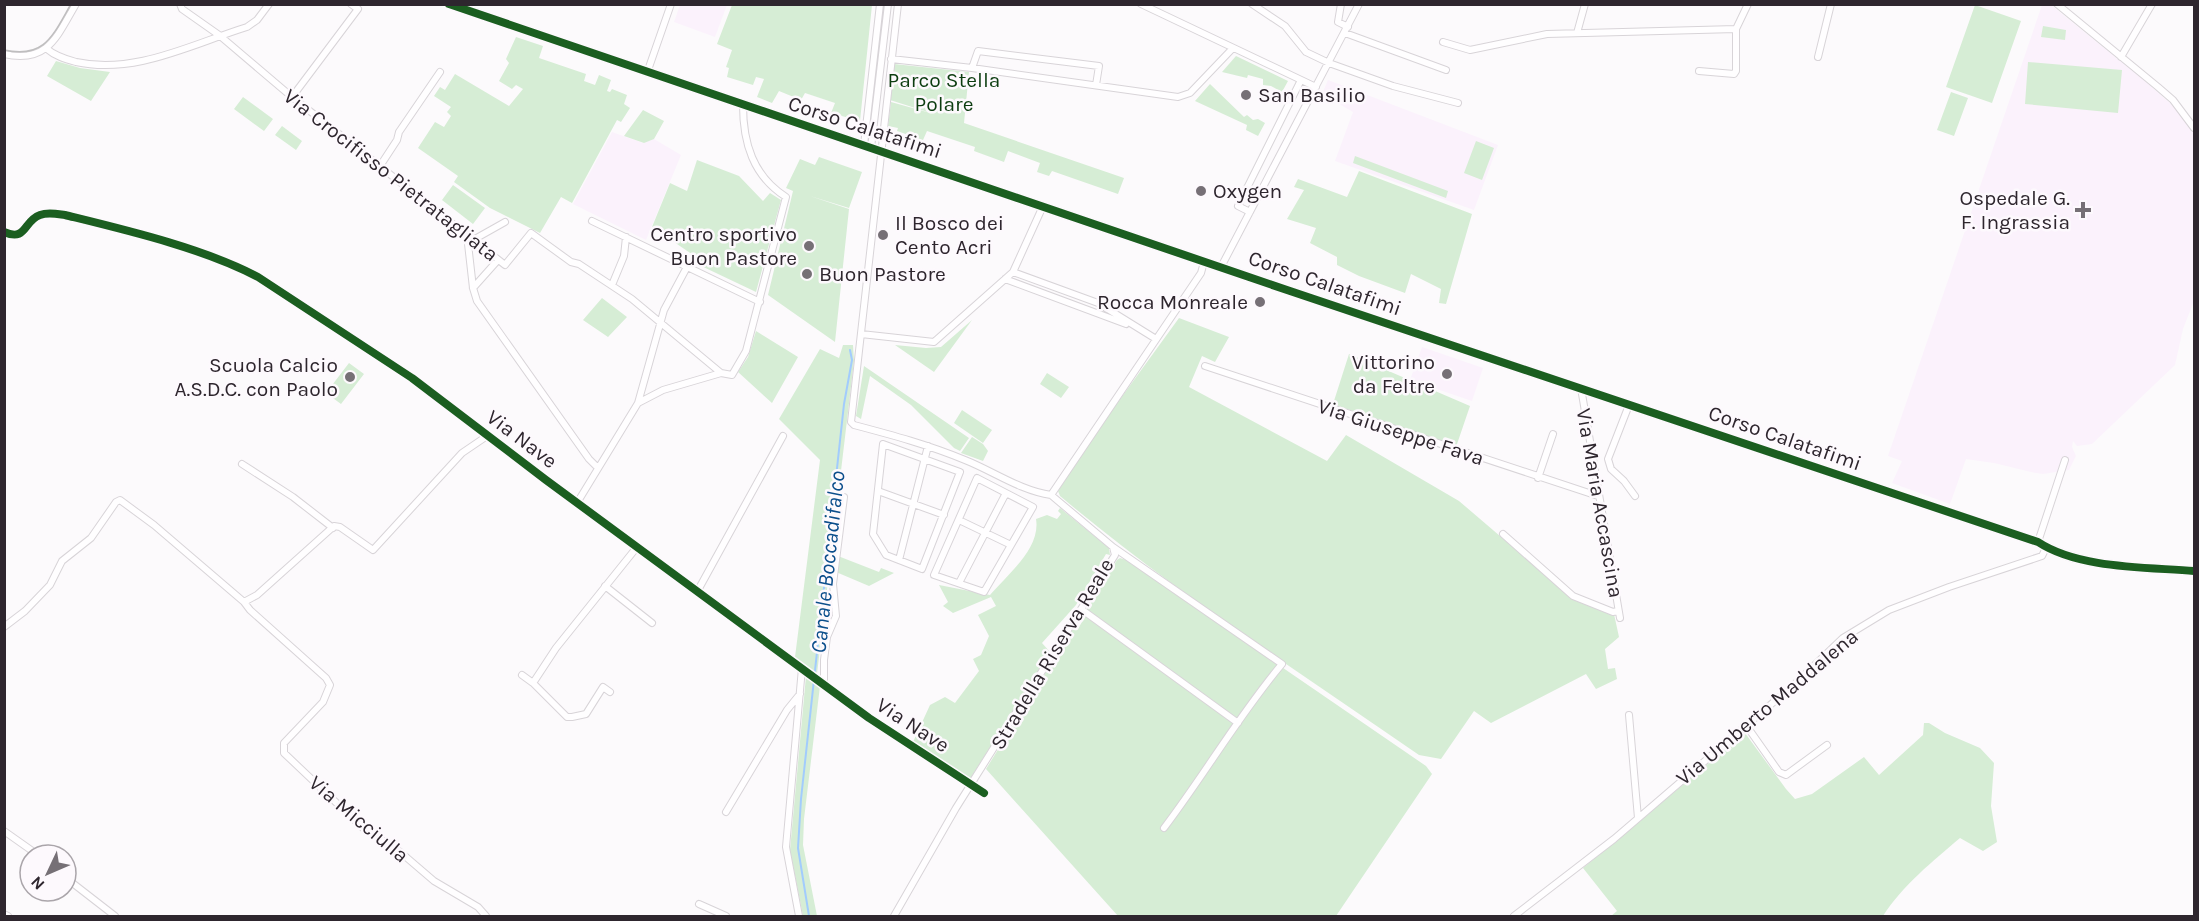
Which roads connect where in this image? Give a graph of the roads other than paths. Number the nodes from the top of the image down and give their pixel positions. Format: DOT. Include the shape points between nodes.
graph roads {
  1 [pos="76,4"];
  2 [pos="180,4"];
  3 [pos="269,4"];
  4 [pos="351,4"];
  5 [pos="449,4"];
  6 [pos="671,4"];
  7 [pos="879,4"];
  8 [pos="888,4"];
  9 [pos="898,4"];
  10 [pos="1141,4"];
  11 [pos="1252,4"];
  12 [pos="1341,4"];
  13 [pos="1359,4"];
  14 [pos="1585,4"];
  15 [pos="1748,4"];
  16 [pos="1831,4"];
  17 [pos="2057,4"];
  18 [pos="2152,4"];
  19 [pos="1736,29"];
  20 [pos="1346,30"];
  21 [pos="1577,33"];
  22 [pos="219,35"];
  23 [pos="1443,42"];
  24 [pos="1233,48"];
  25 [pos="47,49"];
  26 [pos="4,54"];
  27 [pos="1818,57"];
  28 [pos="2121,57"];
  29 [pos="891,59"];
  30 [pos="1329,63"];
  31 [pos="972,68"];
  32 [pos="1446,70"];
  33 [pos="1699,71"];
  34 [pos="440,72"];
  35 [pos="647,73"];
  36 [pos="1301,80"];
  37 [pos="1096,85"];
  38 [pos="1316,87"];
  39 [pos="292,97"];
  40 [pos="1458,103"];
  41 [pos="743,105"];
  42 [pos="2194,128"];
  43 [pos="868,146"];
  44 [pos="1267,148"];
  45 [pos="881,150"];
  46 [pos="1280,155"];
  47 [pos="380,166"];
  48 [pos="1043,206"];
  49 [pos="1250,212"];
  50 [pos="592,221"];
  51 [pos="506,222"];
  52 [pos="4,232"];
  53 [pos="467,235"];
  54 [pos="626,237"];
  55 [pos="473,240"];
  56 [pos="498,260"];
  57 [pos="1204,262"];
  58 [pos="687,267"];
  59 [pos="1221,267"];
  60 [pos="1013,272"];
  61 [pos="1005,279"];
  62 [pos="612,285"];
  63 [pos="473,288"];
  64 [pos="760,302"];
  65 [pos="661,323"];
  66 [pos="1137,328"];
  67 [pos="861,334"];
  68 [pos="1156,339"];
  69 [pos="1205,366"];
  70 [pos="721,373"];
  71 [pos="1581,388"];
  72 [pos="638,403"];
  73 [pos="1629,405"];
  74 [pos="1553,434"];
  75 [pos="488,436"];
  76 [pos="783,436"];
  77 [pos="928,446"];
  78 [pos="924,459"];
  79 [pos="2065,460"];
  80 [pos="242,464"];
  81 [pos="597,467"];
  82 [pos="1538,478"];
  83 [pos="1016,483"];
  84 [pos="878,491"];
  85 [pos="1008,494"];
  86 [pos="1051,495"];
  87 [pos="1598,496"];
  88 [pos="1635,496"];
  89 [pos="844,497"];
  90 [pos="577,503"];
  91 [pos="913,504"];
  92 [pos="944,514"];
  93 [pos="959,520"];
  94 [pos="333,528"];
  95 [pos="985,533"];
  96 [pos="1503,534"];
  97 [pos="2038,542"];
  98 [pos="1011,545"];
  99 [pos="1113,547"];
  100 [pos="637,548"];
  101 [pos="2046,548"];
  102 [pos="899,560"];
  103 [pos="2194,571"];
  104 [pos="959,584"];
  105 [pos="605,586"];
  106 [pos="697,592"];
  107 [pos="244,602"];
  108 [pos="1081,609"];
  109 [pos="652,623"];
  110 [pos="4,627"];
  111 [pos="802,668"];
  112 [pos="522,675"];
  113 [pos="533,683"];
  114 [pos="823,684"];
  115 [pos="610,692"];
  116 [pos="801,694"];
  117 [pos="1629,715"];
  118 [pos="1238,723"];
  119 [pos="1746,725"];
  120 [pos="1827,745"];
  121 [pos="971,785"];
  122 [pos="984,793"];
  123 [pos="726,812"];
  124 [pos="1638,818"];
  125 [pos="1164,828"];
  126 [pos="4,831"];
  127 [pos="21,843"];
  128 [pos="78,888"];
  129 [pos="699,904"];
  130 [pos="114,916"];
  131 [pos="486,916"];
  132 [pos="726,916"];
  133 [pos="799,916"];
  134 [pos="894,916"];
  135 [pos="1514,916"];
  1 -- 25 [label="street"];
  2 -- 22 [label="street, Via Crocifisso Pietratagliata"];
  3 -- 22 [label="street" via="247,27"];
  4 -- 39 [label="street" via="358,9"];
  5 -- 35 [label="main road, Corso Calatafimi"];
  6 -- 35 [label="street"];
  7 -- 43 [label="street"];
  8 -- 43 [label="street"];
  9 -- 29 [label="street"];
  10 -- 24 [label="street"];
  11 -- 30 [label="street" via="1285,26 1306,52"];
  12 -- 20 [label="street" via="1338,22"];
  13 -- 20 [label="street"];
  14 -- 21 [label="street"];
  15 -- 19 [label="street"];
  16 -- 27 [label="street"];
  17 -- 28 [label="street"];
  18 -- 28 [label="street"];
  19 -- 21 [label="street"];
  19 -- 33 [label="street" via="1737,71"];
  20 -- 30 [label="street"];
  20 -- 32 [label="street"];
  21 -- 23 [label="street" via="1547,34 1470,50"];
  22 -- 25 [label="street" via="147,60 114,66 69,60"];
  22 -- 39 [label="street, Via Crocifisso Pietratagliata"];
  24 -- 36 [label="street"];
  24 -- 37 [label="street" via="1190,93 1178,98"];
  25 -- 26 [label="street" via="29,56"];
  28 -- 42 [label="street" via="2173,100"];
  29 -- 31 [label="street"];
  29 -- 45 [label="street"];
  30 -- 38 [label="street"];
  30 -- 40 [label="street" via="1393,86"];
  31 -- 37 [label="street"];
  31 -- 37 [label="street" via="978,51 1099,66"];
  34 -- 47 [label="street"];
  35 -- 41 [label="main road, Corso Calatafimi"];
  36 -- 38 [label="street"];
  36 -- 44 [label="street"];
  38 -- 46 [label="street"];
  39 -- 47 [label="street, Via Crocifisso Pietratagliata"];
  41 -- 43 [label="main road, Corso Calatafimi"];
  41 -- 64 [label="street" via="743,128 753,159 766,182 786,197"];
  43 -- 45 [label="main road, Corso Calatafimi"];
  44 -- 46 [label="street"];
  44 -- 49 [label="street" via="1238,206"];
  45 -- 48 [label="main road, Corso Calatafimi"];
  45 -- 67 [label="street"];
  46 -- 49 [label="street"];
  47 -- 53 [label="street, Via Crocifisso Pietratagliata"];
  48 -- 57 [label="main road, Corso Calatafimi"];
  48 -- 60 [label="street"];
  49 -- 59 [label="street"];
  50 -- 54 [label="street"];
  51 -- 55 [label="street"];
  52 -- 75 [label="street, Via Nave" via="16,236 40,215 65,215 188,249 243,269 375,352"];
  53 -- 55 [label="street, Via Crocifisso Pietratagliata"];
  53 -- 63 [label="street"];
  54 -- 58 [label="street"];
  54 -- 62 [label="street" via="624,256"];
  55 -- 56 [label="street, Via Crocifisso Pietratagliata"];
  56 -- 62 [label="street, Via Crocifisso Pietratagliata" via="505,265 531,233"];
  56 -- 63 [label="street"];
  57 -- 59 [label="main road, Corso Calatafimi"];
  57 -- 68 [label="street" via="1201,273"];
  58 -- 64 [label="street"];
  58 -- 65 [label="street"];
  59 -- 71 [label="main road, Corso Calatafimi"];
  60 -- 61 [label="street"];
  60 -- 66 [label="street" via="1098,303"];
  61 -- 66 [label="street"];
  61 -- 67 [label="street" via="934,342"];
  62 -- 65 [label="street, Via Crocifisso Pietratagliata"];
  63 -- 81 [label="street" via="484,310"];
  64 -- 70 [label="street" via="746,351 732,375"];
  65 -- 70 [label="street, Via Crocifisso Pietratagliata"];
  65 -- 72 [label="street"];
  66 -- 68 [label="street"];
  67 -- 77 [label="street" via="854,425"];
  68 -- 86 [label="street"];
  69 -- 82 [label="street, Via Giuseppe Fava"];
  70 -- 72 [label="street" via="663,390"];
  71 -- 73 [label="main road, Corso Calatafimi"];
  71 -- 87 [label="street, Via Maria Accascina"];
  72 -- 81 [label="street"];
  73 -- 88 [label="street" via="1608,459 1611,469"];
  73 -- 97 [label="main road, Corso Calatafimi"];
  74 -- 82 [label="street"];
  75 -- 90 [label="street, Via Nave"];
  75 -- 94 [label="street" via="462,453 373,550 340,527"];
  76 -- 106 [label="street"];
  77 -- 78 [label="street"];
  77 -- 83 [label="street"];
  78 -- 84 [label="street" via="884,444"];
  78 -- 91 [label="street"];
  78 -- 92 [label="street" via="960,472"];
  79 -- 97 [label="street"];
  80 -- 94 [label="street"];
  81 -- 90 [label="street"];
  82 -- 87 [label="street, Via Giuseppe Fava"];
  83 -- 85 [label="street"];
  83 -- 86 [label="street" via="1038,494"];
  84 -- 91 [label="street"];
  84 -- 102 [label="street" via="873,534 886,555"];
  85 -- 93 [label="street" via="977,478"];
  85 -- 95 [label="street"];
  85 -- 98 [label="street" via="1033,507"];
  86 -- 99 [label="street, Stradella Riserva Reale"];
  87 -- 96 [label="street, Via Maria Accascina" via="1619,615 1573,596"];
  89 -- 114 [label="street" via="832,585 836,616 827,637"];
  90 -- 100 [label="street, Via Nave"];
  91 -- 92 [label="street"];
  91 -- 102 [label="street"];
  92 -- 102 [label="street" via="922,569"];
  93 -- 95 [label="street"];
  93 -- 104 [label="street" via="934,575"];
  94 -- 107 [label="street"];
  95 -- 98 [label="street"];
  95 -- 104 [label="street"];
  97 -- 101 [label="main road, Corso Calatafimi"];
  98 -- 104 [label="street" via="984,592"];
  99 -- 108 [label="street, Stradella Riserva Reale" via="1115,555"];
  99 -- 118 [label="street" via="1282,664"];
  100 -- 105 [label="street"];
  100 -- 106 [label="street, Via Nave"];
  101 -- 103 [label="main road, Corso Calatafimi" via="2097,563"];
  101 -- 119 [label="street, Via Umberto Maddalena" via="2042,556 1889,610 1843,638"];
  105 -- 109 [label="street"];
  105 -- 113 [label="street"];
  106 -- 111 [label="street, Via Nave"];
  107 -- 110 [label="street, Via Micciulla" via="120,500 91,538 62,561 44,591"];
  107 -- 131 [label="street, Via Micciulla" via="330,685 323,702 284,743 284,753 363,828"];
  108 -- 118 [label="street"];
  108 -- 121 [label="street, Stradella Riserva Reale"];
  111 -- 114 [label="street, Via Nave"];
  111 -- 116 [label="street"];
  112 -- 113 [label="street"];
  113 -- 115 [label="street" via="567,717 586,714 603,687"];
  114 -- 121 [label="street, Via Nave"];
  116 -- 123 [label="street"];
  116 -- 133 [label="street" via="786,847"];
  117 -- 124 [label="street"];
  118 -- 125 [label="street"];
  119 -- 120 [label="street" via="1779,772 1786,775"];
  119 -- 124 [label="street, Via Umberto Maddalena"];
  121 -- 122 [label="street, Via Nave"];
  121 -- 134 [label="street, Stradella Riserva Reale" via="926,868"];
  124 -- 135 [label="street, Via Umberto Maddalena"];
  126 -- 127 [label="street"];
  128 -- 130 [label="street"];
  129 -- 132 [label="street"];
}
